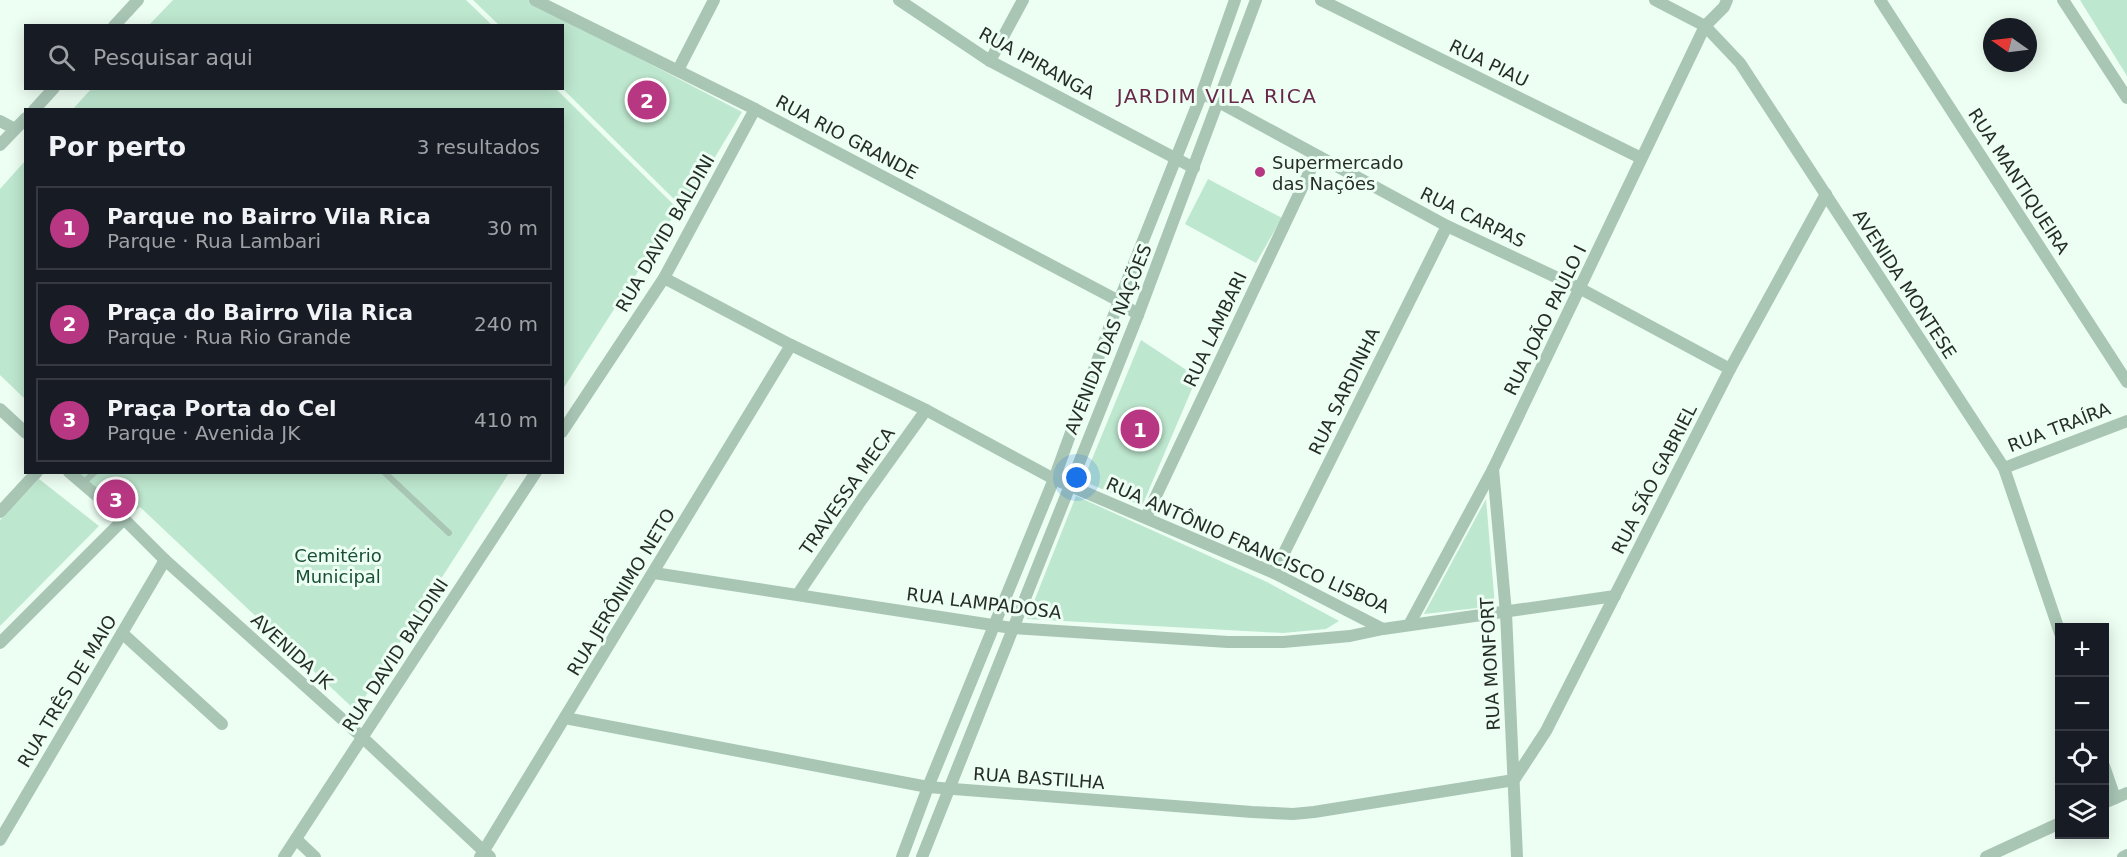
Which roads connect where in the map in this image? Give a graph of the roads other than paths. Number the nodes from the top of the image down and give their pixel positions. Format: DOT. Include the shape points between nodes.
graph roads {
  1 [pos="138,0"];
  2 [pos="535,0"];
  3 [pos="714,0"];
  4 [pos="899,0"];
  5 [pos="1023,0"];
  6 [pos="1235,0"];
  7 [pos="1256,0"];
  8 [pos="1322,0"];
  9 [pos="1655,0"];
  10 [pos="1736,0"];
  11 [pos="1880,0"];
  12 [pos="2063,0"];
  13 [pos="1725,4"];
  14 [pos="116,24"];
  15 [pos="1705,26"];
  16 [pos="990,61"];
  17 [pos="678,70"];
  18 [pos="52,90"];
  19 [pos="1202,93"];
  20 [pos="2127,98"];
  21 [pos="1218,102"];
  22 [pos="36,108"];
  23 [pos="755,109"];
  24 [pos="24,120"];
  25 [pos="0,121"];
  26 [pos="15,129"];
  27 [pos="0,145"];
  28 [pos="1317,156"];
  29 [pos="1177,158"];
  30 [pos="1641,158"];
  31 [pos="1194,168"];
  32 [pos="1826,194"];
  33 [pos="1447,226"];
  34 [pos="664,278"];
  35 [pos="1581,288"];
  36 [pos="1119,301"];
  37 [pos="1138,315"];
  38 [pos="791,345"];
  39 [pos="1730,369"];
  40 [pos="2127,382"];
  41 [pos="0,409"];
  42 [pos="926,410"];
  43 [pos="2127,421"];
  44 [pos="564,429"];
  45 [pos="24,432"];
  46 [pos="2004,468"];
  47 [pos="1493,469"];
  48 [pos="35,474"];
  49 [pos="72,474"];
  50 [pos="93,474"];
  51 [pos="386,474"];
  52 [pos="535,474"];
  53 [pos="1054,479"];
  54 [pos="83,483"];
  55 [pos="1069,486"];
  56 [pos="0,512"];
  57 [pos="1146,517"];
  58 [pos="124,519"];
  59 [pos="449,533"];
  60 [pos="165,560"];
  61 [pos="654,573"];
  62 [pos="1274,573"];
  63 [pos="798,594"];
  64 [pos="1615,596"];
  65 [pos="1506,613"];
  66 [pos="2057,623"];
  67 [pos="995,625"];
  68 [pos="1409,625"];
  69 [pos="1012,628"];
  70 [pos="1383,629"];
  71 [pos="122,633"];
  72 [pos="0,643"];
  73 [pos="565,718"];
  74 [pos="222,724"];
  75 [pos="362,737"];
  76 [pos="2109,779"];
  77 [pos="1514,780"];
  78 [pos="928,788"];
  79 [pos="949,789"];
  80 [pos="2116,798"];
  81 [pos="2055,825"];
  82 [pos="296,839"];
  83 [pos="0,840"];
  84 [pos="484,855"];
  85 [pos="284,857"];
  86 [pos="315,857"];
  87 [pos="902,857"];
  88 [pos="922,857"];
  89 [pos="1517,857"];
  90 [pos="1986,857"];
  1 -- 14 [label="street"];
  2 -- 17 [label="street, RUA RIO GRANDE"];
  3 -- 17 [label="street"];
  4 -- 16 [label="street, RUA IPIRANGA"];
  5 -- 16 [label="street"];
  6 -- 19 [label="street, AVENIDA DAS NAÇÕES"];
  7 -- 21 [label="street, AVENIDA DAS NAÇÕES"];
  8 -- 30 [label="street, RUA PIAU"];
  9 -- 15 [label="street, AVENIDA MONTESE"];
  10 -- 13 [label="street, RUA JOÃO PAULO I"];
  11 -- 40 [label="street, RUA MANTIQUEIRA"];
  12 -- 20 [label="street"];
  13 -- 15 [label="street, RUA JOÃO PAULO I"];
  15 -- 30 [label="street, RUA JOÃO PAULO I"];
  15 -- 32 [label="street, AVENIDA MONTESE" via="1740,63"];
  16 -- 29 [label="street, RUA IPIRANGA"];
  17 -- 23 [label="street, RUA RIO GRANDE"];
  18 -- 22 [label="street"];
  19 -- 21 [label="street, RUA CARPAS"];
  19 -- 29 [label="street, AVENIDA DAS NAÇÕES"];
  21 -- 28 [label="street, RUA CARPAS"];
  21 -- 31 [label="street, AVENIDA DAS NAÇÕES"];
  23 -- 34 [label="street, RUA DAVID BALDINI"];
  23 -- 36 [label="street, RUA RIO GRANDE"];
  24 -- 26 [label="street"];
  25 -- 26 [label="street"];
  26 -- 27 [label="street"];
  28 -- 33 [label="street, RUA CARPAS"];
  28 -- 57 [label="street, RUA LAMBARI"];
  29 -- 31 [label="street, RUA IPIRANGA"];
  29 -- 36 [label="street, AVENIDA DAS NAÇÕES"];
  30 -- 35 [label="street, RUA JOÃO PAULO I"];
  31 -- 37 [label="street, AVENIDA DAS NAÇÕES"];
  32 -- 39 [label="street, RUA SÃO GABRIEL"];
  32 -- 46 [label="street, AVENIDA MONTESE"];
  33 -- 35 [label="street, RUA CARPAS"];
  33 -- 62 [label="street, RUA SARDINHA"];
  34 -- 38 [label="street, RUA ANTÔNIO FRANCISCO LISBOA"];
  34 -- 44 [label="street, RUA DAVID BALDINI"];
  35 -- 39 [label="street, RUA CARPAS"];
  35 -- 47 [label="street, RUA JOÃO PAULO I"];
  36 -- 37 [label="street, RUA RIO GRANDE"];
  36 -- 53 [label="street, AVENIDA DAS NAÇÕES"];
  37 -- 55 [label="street, AVENIDA DAS NAÇÕES"];
  38 -- 42 [label="street, RUA ANTÔNIO FRANCISCO LISBOA"];
  38 -- 61 [label="street, RUA JERÔNIMO NETO"];
  39 -- 64 [label="street, RUA SÃO GABRIEL"];
  41 -- 45 [label="street"];
  42 -- 53 [label="street, RUA ANTÔNIO FRANCISCO LISBOA"];
  42 -- 63 [label="street, TRAVESSA MECA"];
  43 -- 46 [label="street, RUA TRAÍRA"];
  46 -- 66 [label="street, AVENIDA MONTESE"];
  47 -- 65 [label="street, RUA MONFORT"];
  47 -- 68 [label="street, RUA JOÃO PAULO I"];
  48 -- 56 [label="street"];
  49 -- 54 [label="street, AVENIDA JK"];
  50 -- 54 [label="lane"];
  51 -- 59 [label="lane"];
  52 -- 75 [label="street, RUA DAVID BALDINI"];
  53 -- 55 [label="street, RUA ANTÔNIO FRANCISCO LISBOA"];
  53 -- 67 [label="street, AVENIDA DAS NAÇÕES"];
  54 -- 58 [label="street, AVENIDA JK"];
  55 -- 57 [label="street, RUA ANTÔNIO FRANCISCO LISBOA"];
  55 -- 69 [label="street, AVENIDA DAS NAÇÕES"];
  57 -- 62 [label="street, RUA ANTÔNIO FRANCISCO LISBOA"];
  58 -- 60 [label="street, AVENIDA JK"];
  58 -- 72 [label="street"];
  60 -- 71 [label="street, RUA TRÊS DE MAIO"];
  60 -- 75 [label="street, AVENIDA JK"];
  61 -- 63 [label="street, RUA LAMPADOSA"];
  61 -- 73 [label="street, RUA JERÔNIMO NETO"];
  62 -- 70 [label="street, RUA ANTÔNIO FRANCISCO LISBOA"];
  63 -- 67 [label="street, RUA LAMPADOSA"];
  64 -- 65 [label="street, RUA ANTÔNIO FRANCISCO LISBOA"];
  64 -- 77 [label="street, RUA SÃO GABRIEL" via="1546,731"];
  65 -- 68 [label="street, RUA ANTÔNIO FRANCISCO LISBOA"];
  65 -- 77 [label="street, RUA MONFORT"];
  67 -- 69 [label="street, RUA LAMPADOSA"];
  67 -- 78 [label="street, AVENIDA DAS NAÇÕES"];
  68 -- 70 [label="street, RUA ANTÔNIO FRANCISCO LISBOA"];
  69 -- 70 [label="street, RUA LAMPADOSA" via="1228,642 1283,642"];
  69 -- 79 [label="street, AVENIDA DAS NAÇÕES"];
  71 -- 74 [label="street"];
  71 -- 83 [label="street, RUA TRÊS DE MAIO"];
  73 -- 78 [label="street, RUA BASTILHA"];
  73 -- 84 [label="street, RUA JERÔNIMO NETO"];
  75 -- 82 [label="street, RUA DAVID BALDINI"];
  75 -- 84 [label="street, AVENIDA JK"];
  76 -- 80 [label="street"];
  77 -- 79 [label="street, RUA BASTILHA" via="1293,814"];
  77 -- 89 [label="street, RUA MONFORT"];
  78 -- 79 [label="street, RUA BASTILHA"];
  78 -- 87 [label="street, AVENIDA DAS NAÇÕES"];
  79 -- 88 [label="street, AVENIDA DAS NAÇÕES"];
  81 -- 90 [label="street"];
  82 -- 85 [label="street, RUA DAVID BALDINI"];
  82 -- 86 [label="street"];
}
